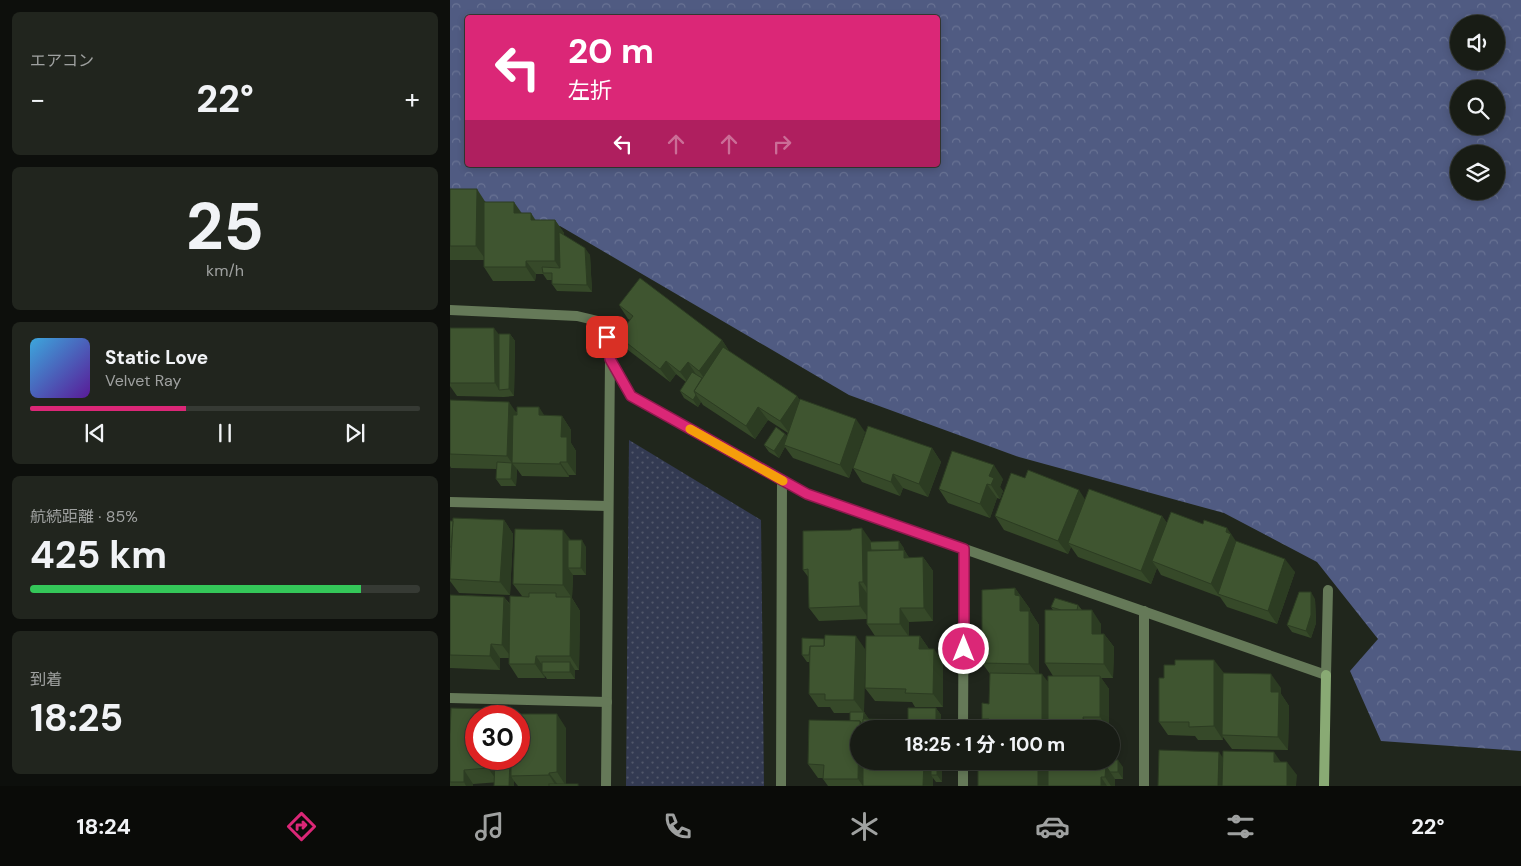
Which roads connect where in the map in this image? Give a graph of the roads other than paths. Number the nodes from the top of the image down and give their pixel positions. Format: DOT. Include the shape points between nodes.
graph roads {
  1 [pos="450,310"];
  2 [pos="610,359"];
  3 [pos="782,480"];
  4 [pos="450,502"];
  5 [pos="608,506"];
  6 [pos="964,549"];
  7 [pos="1328,590"];
  8 [pos="1144,611"];
  9 [pos="1326,675"];
  10 [pos="450,698"];
  11 [pos="606,702"];
  12 [pos="963,720"];
  13 [pos="963,770"];
  14 [pos="606,786"];
  15 [pos="781,786"];
  16 [pos="963,786"];
  17 [pos="1144,786"];
  18 [pos="1324,786"];
  1 -- 2 [label="street" via="576,316 598,321 607,337"];
  2 -- 3 [label="street" via="631,396"];
  2 -- 5 [label="street"];
  3 -- 6 [label="street" via="807,494"];
  3 -- 15 [label="street"];
  4 -- 5 [label="street"];
  5 -- 11 [label="street"];
  6 -- 8 [label="street"];
  6 -- 12 [label="street"];
  7 -- 9 [label="street"];
  8 -- 9 [label="street"];
  8 -- 17 [label="street"];
  9 -- 18 [label="street"];
  10 -- 11 [label="street"];
  11 -- 14 [label="street"];
  13 -- 16 [label="street"];
}
